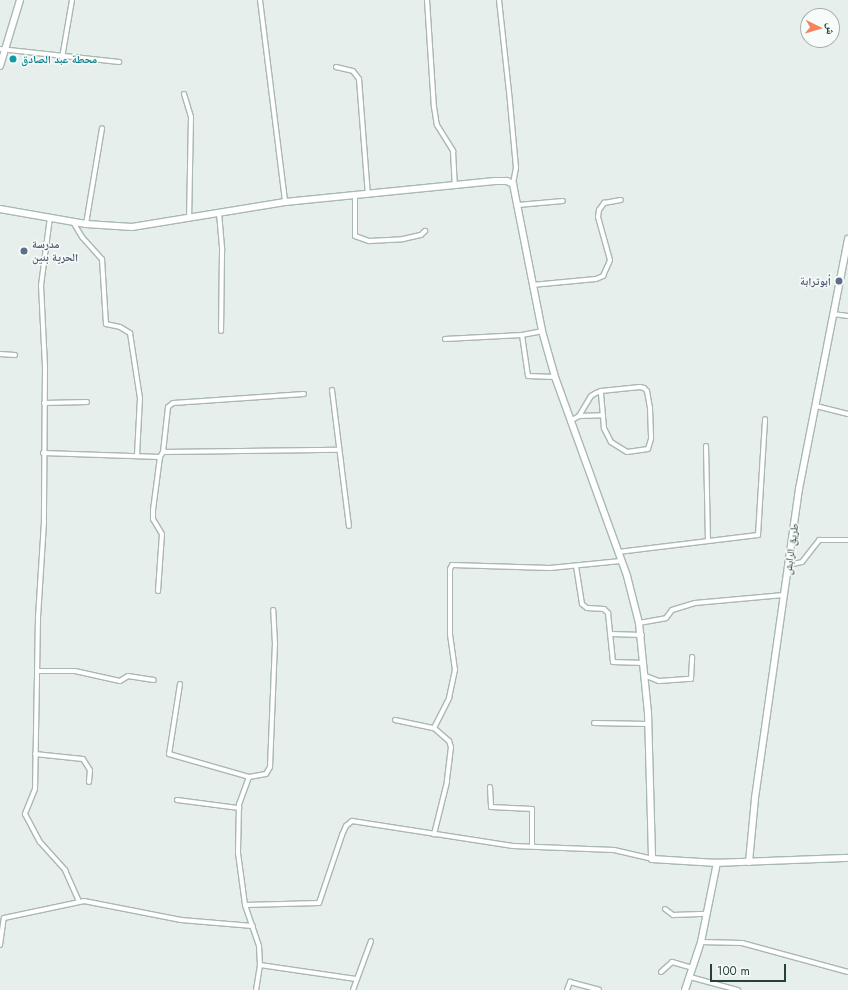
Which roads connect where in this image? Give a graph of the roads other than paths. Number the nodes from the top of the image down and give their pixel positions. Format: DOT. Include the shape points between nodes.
graph roads {
  1 [pos="20,0"];
  2 [pos="72,0"];
  3 [pos="260,0"];
  4 [pos="427,0"];
  5 [pos="499,0"];
  6 [pos="3,50"];
  7 [pos="62,58"];
  8 [pos="119,62"];
  9 [pos="0,66"];
  10 [pos="336,67"];
  11 [pos="184,94"];
  12 [pos="102,128"];
  13 [pos="513,184"];
  14 [pos="455,186"];
  15 [pos="368,195"];
  16 [pos="355,196"];
  17 [pos="621,200"];
  18 [pos="563,201"];
  19 [pos="286,202"];
  20 [pos="518,205"];
  21 [pos="0,209"];
  22 [pos="219,213"];
  23 [pos="50,217"];
  24 [pos="189,218"];
  25 [pos="73,222"];
  26 [pos="86,224"];
  27 [pos="425,231"];
  28 [pos="848,239"];
  29 [pos="532,285"];
  30 [pos="832,314"];
  31 [pos="848,316"];
  32 [pos="221,331"];
  33 [pos="542,331"];
  34 [pos="522,335"];
  35 [pos="445,339"];
  36 [pos="0,354"];
  37 [pos="15,355"];
  38 [pos="555,377"];
  39 [pos="332,390"];
  40 [pos="601,391"];
  41 [pos="304,394"];
  42 [pos="87,402"];
  43 [pos="44,403"];
  44 [pos="816,406"];
  45 [pos="848,414"];
  46 [pos="579,416"];
  47 [pos="603,416"];
  48 [pos="765,419"];
  49 [pos="570,421"];
  50 [pos="706,446"];
  51 [pos="339,450"];
  52 [pos="163,452"];
  53 [pos="43,453"];
  54 [pos="137,456"];
  55 [pos="160,457"];
  56 [pos="349,526"];
  57 [pos="848,540"];
  58 [pos="708,541"];
  59 [pos="618,552"];
  60 [pos="621,561"];
  61 [pos="788,565"];
  62 [pos="576,566"];
  63 [pos="158,591"];
  64 [pos="784,595"];
  65 [pos="273,610"];
  66 [pos="639,623"];
  67 [pos="611,634"];
  68 [pos="642,635"];
  69 [pos="692,658"];
  70 [pos="645,663"];
  71 [pos="37,671"];
  72 [pos="646,676"];
  73 [pos="154,680"];
  74 [pos="180,684"];
  75 [pos="395,720"];
  76 [pos="594,723"];
  77 [pos="648,724"];
  78 [pos="434,728"];
  79 [pos="35,754"];
  80 [pos="249,777"];
  81 [pos="89,782"];
  82 [pos="490,787"];
  83 [pos="177,800"];
  84 [pos="239,808"];
  85 [pos="434,834"];
  86 [pos="532,846"];
  87 [pos="652,858"];
  88 [pos="848,858"];
  89 [pos="749,862"];
  90 [pos="717,863"];
  91 [pos="79,902"];
  92 [pos="245,905"];
  93 [pos="665,909"];
  94 [pos="708,914"];
  95 [pos="254,926"];
  96 [pos="371,941"];
  97 [pos="701,942"];
  98 [pos="0,945"];
  99 [pos="260,965"];
  100 [pos="693,968"];
  101 [pos="661,972"];
  102 [pos="848,972"];
  103 [pos="690,977"];
  104 [pos="356,979"];
  105 [pos="256,990"];
  106 [pos="353,990"];
  107 [pos="567,990"];
  108 [pos="599,990"];
  109 [pos="685,990"];
  110 [pos="738,990"];
  1 -- 6 [label="street"];
  2 -- 7 [label="street"];
  3 -- 19 [label="street"];
  4 -- 14 [label="street" via="434,107 437,124 453,151"];
  5 -- 13 [label="street" via="516,168"];
  6 -- 7 [label="street"];
  6 -- 9 [label="street"];
  7 -- 8 [label="street"];
  10 -- 15 [label="street" via="352,72 359,79"];
  11 -- 24 [label="street" via="191,117"];
  12 -- 26 [label="street"];
  13 -- 14 [label="street" via="504,181"];
  13 -- 20 [label="street"];
  14 -- 15 [label="street"];
  15 -- 16 [label="street"];
  16 -- 19 [label="street"];
  16 -- 27 [label="street" via="355,236 369,241 403,239 421,235"];
  17 -- 29 [label="street" via="604,203 599,210 598,216 610,260 604,276"];
  18 -- 20 [label="street"];
  19 -- 22 [label="street"];
  20 -- 29 [label="street"];
  21 -- 23 [label="street"];
  22 -- 24 [label="street"];
  22 -- 32 [label="street" via="222,255"];
  23 -- 25 [label="street"];
  23 -- 43 [label="street" via="40,308 45,342"];
  24 -- 26 [label="street" via="132,226"];
  25 -- 26 [label="street"];
  25 -- 54 [label="street" via="82,237 102,259 106,324 120,327 130,333 140,398"];
  28 -- 30 [label="street, طريق الرابش"];
  29 -- 33 [label="street"];
  30 -- 31 [label="street"];
  30 -- 44 [label="street, طريق الرابش"];
  33 -- 34 [label="street"];
  33 -- 38 [label="street"];
  34 -- 35 [label="street"];
  34 -- 38 [label="street" via="528,376"];
  36 -- 37 [label="street"];
  38 -- 49 [label="street"];
  39 -- 51 [label="street"];
  40 -- 46 [label="street" via="591,396"];
  40 -- 47 [label="street"];
  40 -- 47 [label="street" via="640,387 647,391 652,429 648,449 627,452 616,447 606,434"];
  41 -- 52 [label="street" via="173,403 168,407"];
  42 -- 43 [label="street"];
  43 -- 53 [label="street"];
  44 -- 45 [label="street"];
  44 -- 61 [label="street, طريق الرابش"];
  46 -- 47 [label="street"];
  46 -- 49 [label="street"];
  48 -- 58 [label="street" via="760,533 755,536"];
  49 -- 59 [label="street"];
  50 -- 58 [label="street"];
  51 -- 52 [label="street"];
  51 -- 56 [label="street"];
  52 -- 55 [label="street"];
  53 -- 54 [label="street"];
  53 -- 71 [label="street" via="44,522"];
  54 -- 55 [label="street"];
  55 -- 63 [label="street" via="153,519 162,534"];
  57 -- 61 [label="street" via="819,540 802,562"];
  58 -- 59 [label="street"];
  59 -- 60 [label="street"];
  60 -- 62 [label="street"];
  60 -- 66 [label="street"];
  61 -- 64 [label="street, طريق الرابش"];
  62 -- 67 [label="street" via="582,604 607,610"];
  62 -- 78 [label="street" via="451,566 450,634 455,670 449,698"];
  64 -- 66 [label="street" via="695,603 672,610 666,618"];
  64 -- 89 [label="street, طريق الرابش" via="755,798"];
  65 -- 80 [label="street" via="275,644 270,767 266,774"];
  66 -- 68 [label="street"];
  67 -- 68 [label="street"];
  67 -- 70 [label="street" via="613,662"];
  68 -- 70 [label="street"];
  69 -- 72 [label="street" via="691,679 659,681"];
  70 -- 72 [label="street"];
  71 -- 73 [label="street" via="75,671 120,681 128,676"];
  71 -- 79 [label="street"];
  72 -- 77 [label="street"];
  74 -- 80 [label="street" via="169,754"];
  75 -- 78 [label="street"];
  76 -- 77 [label="street"];
  77 -- 87 [label="street"];
  78 -- 85 [label="street" via="449,741 452,754"];
  79 -- 81 [label="street" via="84,759 90,770"];
  79 -- 91 [label="street" via="35,793 27,808 27,821 40,842 65,870"];
  80 -- 84 [label="street"];
  82 -- 86 [label="street" via="491,807 532,809"];
  83 -- 84 [label="street"];
  84 -- 92 [label="street" via="240,871"];
  85 -- 86 [label="street" via="507,845"];
  85 -- 92 [label="street" via="350,822 342,835 321,902"];
  86 -- 87 [label="street" via="614,850"];
  87 -- 90 [label="street"];
  88 -- 89 [label="street"];
  89 -- 90 [label="street"];
  90 -- 94 [label="street"];
  91 -- 95 [label="street" via="94,901 181,920"];
  91 -- 98 [label="street" via="4,918"];
  92 -- 95 [label="street"];
  93 -- 94 [label="street" via="673,915"];
  94 -- 97 [label="street"];
  95 -- 99 [label="street"];
  96 -- 104 [label="street"];
  97 -- 100 [label="street"];
  97 -- 102 [label="street" via="742,943"];
  99 -- 104 [label="street"];
  99 -- 105 [label="street"];
  100 -- 101 [label="street" via="672,962"];
  100 -- 103 [label="street"];
  103 -- 109 [label="street"];
  103 -- 110 [label="street"];
  104 -- 106 [label="street"];
  107 -- 108 [label="street" via="570,982"];
}
